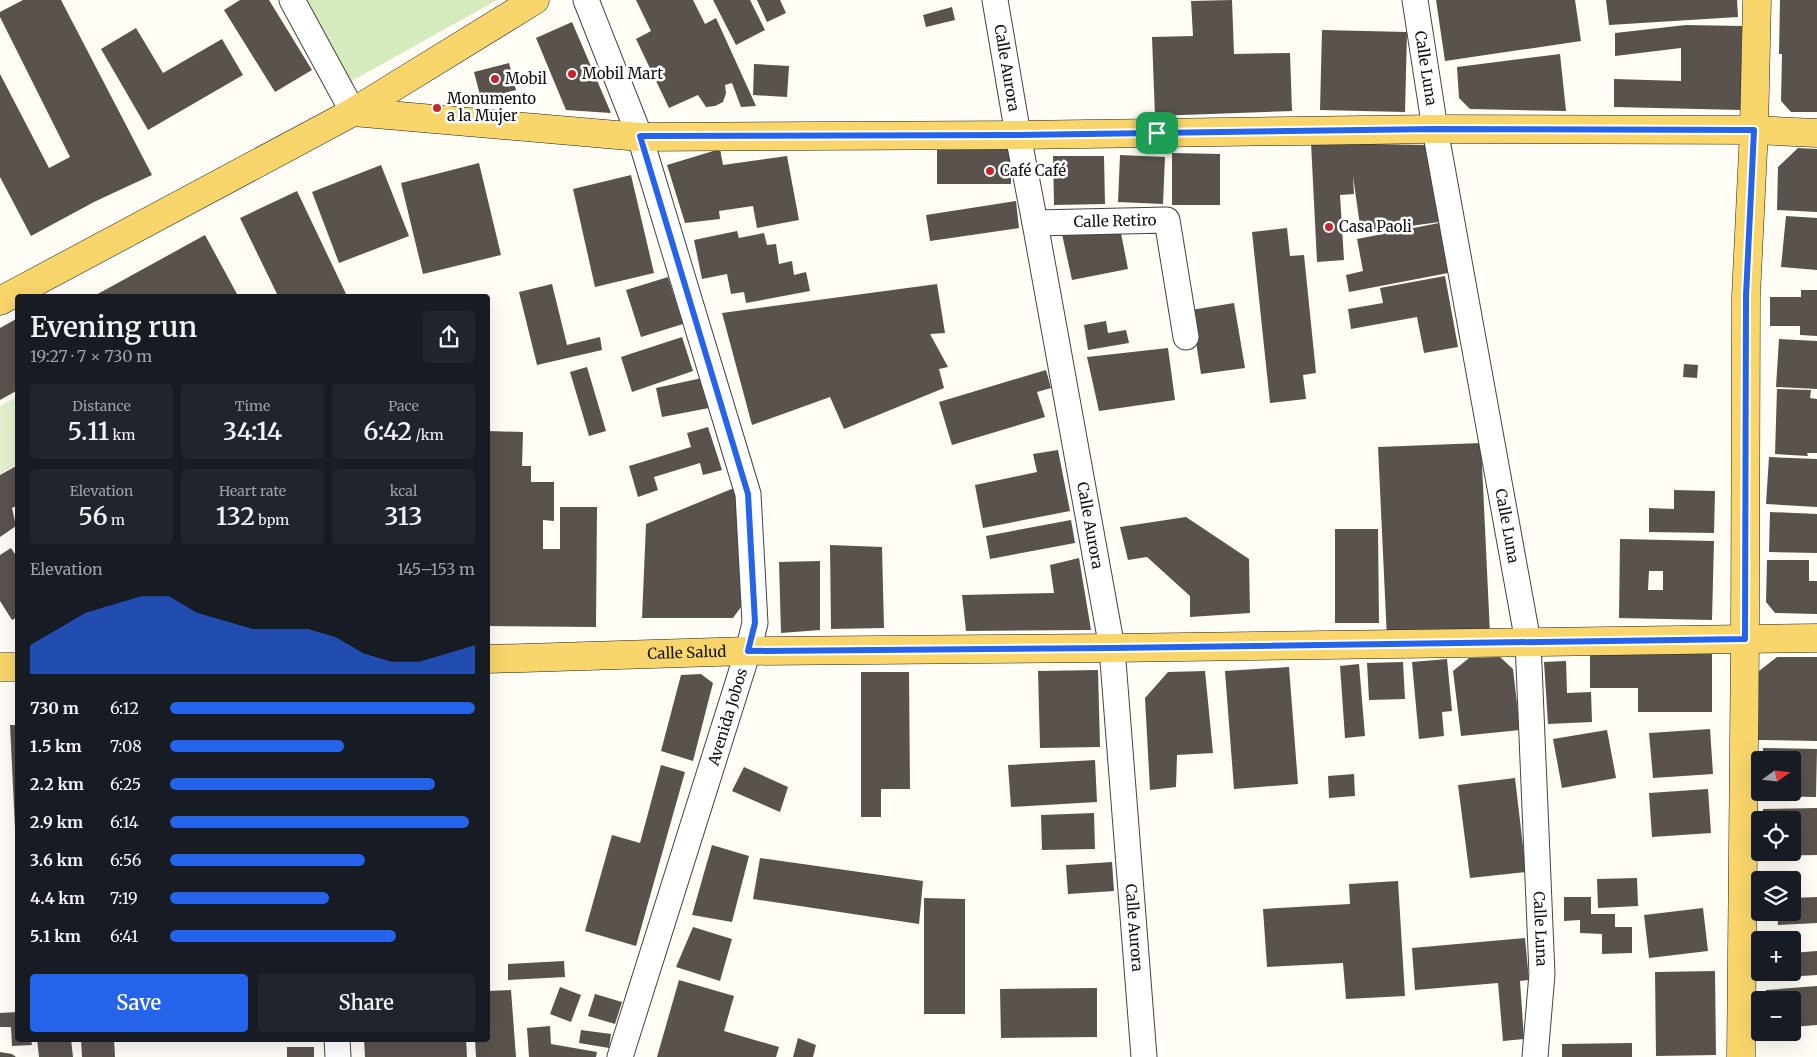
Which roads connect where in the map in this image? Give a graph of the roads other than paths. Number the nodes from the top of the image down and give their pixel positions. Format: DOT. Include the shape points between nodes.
graph roads {
  1 [pos="292,0"];
  2 [pos="535,0"];
  3 [pos="586,0"];
  4 [pos="995,0"];
  5 [pos="1415,0"];
  6 [pos="1757,0"];
  7 [pos="353,112"];
  8 [pos="1435,129"];
  9 [pos="1754,130"];
  10 [pos="1817,133"];
  11 [pos="1018,135"];
  12 [pos="640,136"];
  13 [pos="1035,223"];
  14 [pos="0,301"];
  15 [pos="1186,337"];
  16 [pos="1817,638"];
  17 [pos="1745,639"];
  18 [pos="1528,642"];
  19 [pos="1112,648"];
  20 [pos="748,651"];
  21 [pos="490,658"];
  22 [pos="15,666"];
  23 [pos="0,667"];
  24 [pos="337,1042"];
  25 [pos="338,1057"];
  26 [pos="620,1057"];
  27 [pos="1144,1057"];
  28 [pos="1535,1057"];
  29 [pos="1740,1057"];
  1 -- 7 [label="street"];
  2 -- 7 [label="main road"];
  3 -- 12 [label="street, Avenida Jobos"];
  4 -- 11 [label="street, Calle Aurora"];
  5 -- 8 [label="street, Calle Luna"];
  6 -- 9 [label="main road"];
  7 -- 12 [label="main road"];
  7 -- 14 [label="main road"];
  8 -- 9 [label="main road"];
  8 -- 11 [label="main road"];
  8 -- 18 [label="street, Calle Luna"];
  9 -- 10 [label="main road"];
  9 -- 17 [label="main road" via="1746,296"];
  11 -- 12 [label="main road"];
  11 -- 13 [label="street, Calle Aurora"];
  12 -- 20 [label="street, Avenida Jobos" via="748,494 755,623"];
  13 -- 15 [label="street, Calle Retiro" via="1167,220"];
  13 -- 19 [label="street, Calle Aurora"];
  16 -- 17 [label="main road, Calle Salud"];
  17 -- 18 [label="main road, Calle Salud"];
  17 -- 29 [label="main road"];
  18 -- 19 [label="main road, Calle Salud"];
  18 -- 28 [label="street, Calle Luna" via="1542,974"];
  19 -- 20 [label="main road, Calle Salud"];
  19 -- 27 [label="street, Calle Aurora"];
  20 -- 21 [label="main road, Calle Salud"];
  20 -- 26 [label="street, Avenida Jobos"];
  22 -- 23 [label="main road"];
  24 -- 25 [label="street"];
}
